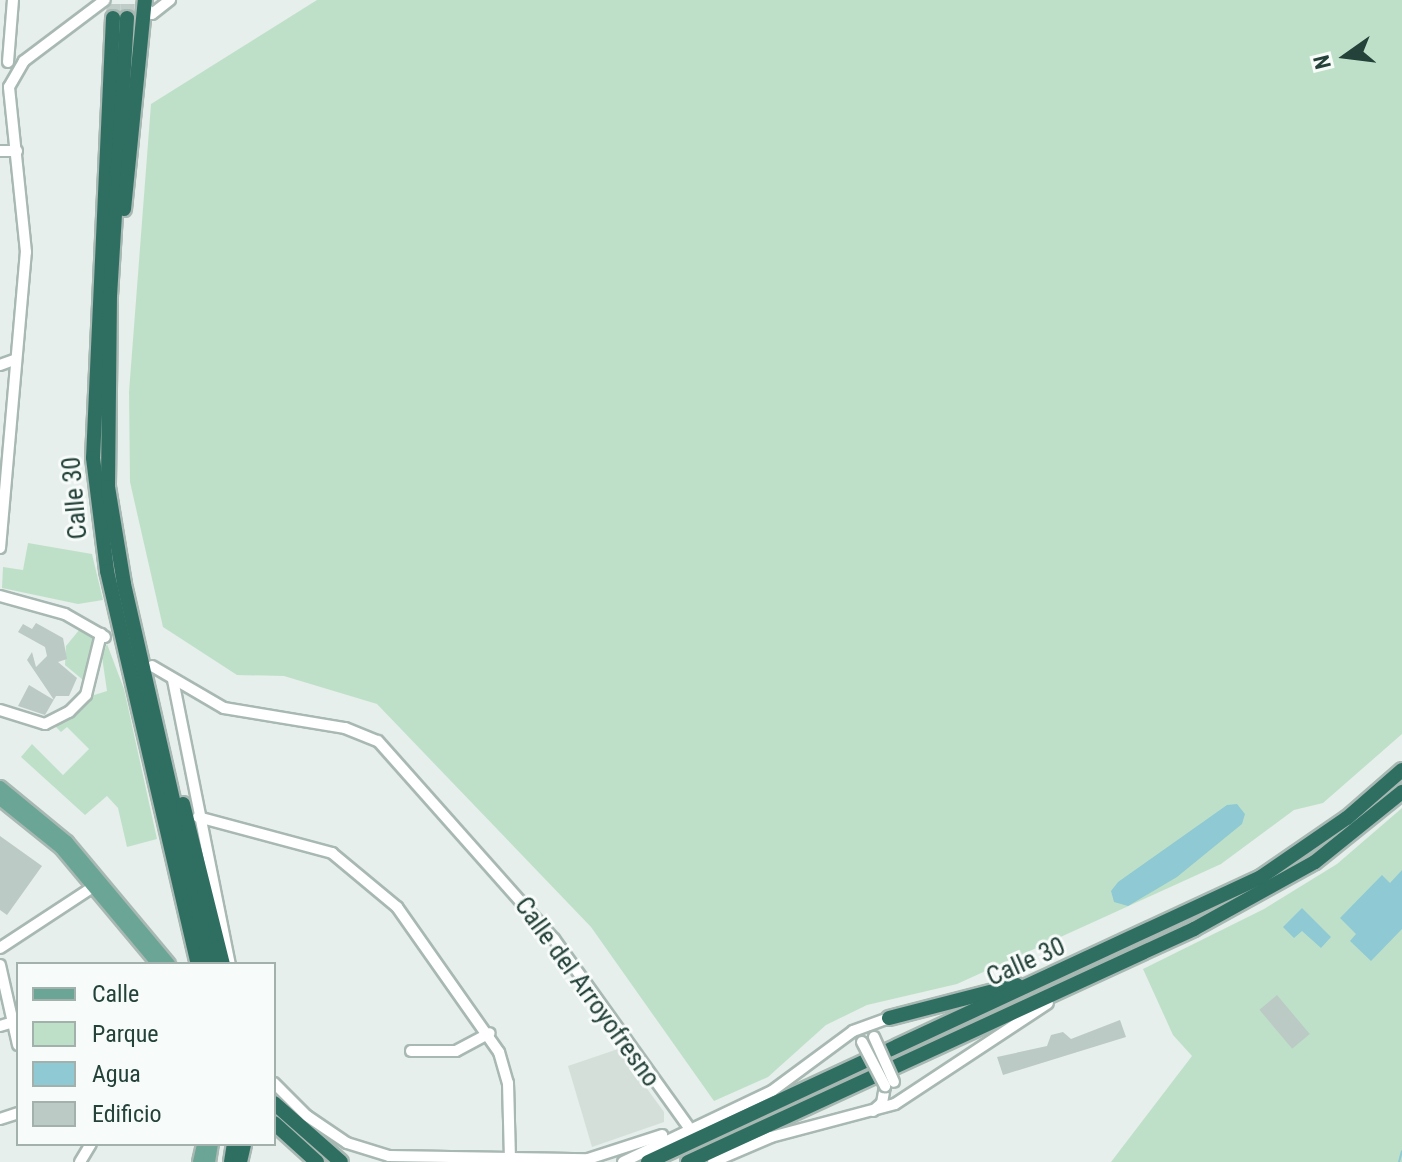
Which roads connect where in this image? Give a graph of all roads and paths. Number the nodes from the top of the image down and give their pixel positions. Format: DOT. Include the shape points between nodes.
graph roads {
  1 [pos="13,0"];
  2 [pos="105,0"];
  3 [pos="170,0"];
  4 [pos="144,3"];
  5 [pos="94,5"];
  6 [pos="15,41"];
  7 [pos="32,54"];
  8 [pos="8,65"];
  9 [pos="0,151"];
  10 [pos="17,151"];
  11 [pos="108,348"];
  12 [pos="14,360"];
  13 [pos="0,365"];
  14 [pos="0,374"];
  15 [pos="12,382"];
  16 [pos="0,548"];
  17 [pos="0,596"];
  18 [pos="147,664"];
  19 [pos="172,678"];
  20 [pos="183,686"];
  21 [pos="178,698"];
  22 [pos="0,710"];
  23 [pos="1402,770"];
  24 [pos="0,787"];
  25 [pos="1402,792"];
  26 [pos="0,799"];
  27 [pos="198,817"];
  28 [pos="93,887"];
  29 [pos="0,948"];
  30 [pos="1107,952"];
  31 [pos="156,962"];
  32 [pos="167,962"];
  33 [pos="198,962"];
  34 [pos="210,962"];
  35 [pos="222,962"];
  36 [pos="230,962"];
  37 [pos="0,965"];
  38 [pos="1071,986"];
  39 [pos="1048,1003"];
  40 [pos="889,1018"];
  41 [pos="13,1022"];
  42 [pos="0,1026"];
  43 [pos="490,1033"];
  44 [pos="16,1036"];
  45 [pos="831,1045"];
  46 [pos="411,1051"];
  47 [pos="889,1084"];
  48 [pos="276,1085"];
  49 [pos="921,1089"];
  50 [pos="276,1105"];
  51 [pos="868,1114"];
  52 [pos="702,1123"];
  53 [pos="276,1125"];
  54 [pos="683,1126"];
  55 [pos="662,1135"];
  56 [pos="510,1159"];
  57 [pos="706,1159"];
  58 [pos="625,1161"];
  59 [pos="317,1162"];
  60 [pos="341,1162"];
  61 [pos="648,1162"];
  62 [pos="688,1162"];
  1 -- 6 [label="street"];
  2 -- 5 [label="street"];
  3 -- 4 [label="street" via="152,14"];
  4 -- 11 [label="highway"];
  5 -- 7 [label="street"];
  6 -- 7 [label="street"];
  6 -- 8 [label="street"];
  7 -- 8 [label="street"];
  8 -- 10 [label="street"];
  9 -- 10 [label="street"];
  10 -- 12 [label="street" via="26,252"];
  11 -- 18 [label="highway, Calle 30" via="108,487"];
  11 -- 33 [label="highway, Calle 30" via="120,18 93,458 107,571"];
  12 -- 13 [label="street"];
  12 -- 15 [label="street"];
  14 -- 15 [label="street"];
  15 -- 16 [label="street"];
  17 -- 22 [label="street" via="54,610 103,636 86,695 69,712 45,724"];
  18 -- 19 [label="street, Calle del Arroyofresno"];
  18 -- 34 [label="highway, Calle 30"];
  18 -- 35 [label="highway"];
  19 -- 20 [label="street, Calle del Arroyofresno"];
  19 -- 21 [label="street"];
  20 -- 21 [label="street"];
  20 -- 54 [label="street, Calle del Arroyofresno" via="224,708 345,728 378,741 554,939"];
  21 -- 27 [label="street"];
  23 -- 30 [label="highway, Calle 30" via="1293,857"];
  24 -- 32 [label="main road" via="67,842"];
  25 -- 38 [label="highway, Calle 30" via="1267,891"];
  26 -- 28 [label="main road" via="51,838"];
  27 -- 36 [label="street"];
  27 -- 43 [label="street" via="332,853 397,907"];
  28 -- 29 [label="street"];
  28 -- 31 [label="main road"];
  30 -- 40 [label="highway" via="1019,985"];
  30 -- 61 [label="highway, Calle 30"];
  37 -- 41 [label="street"];
  38 -- 39 [label="highway"];
  38 -- 57 [label="highway, Calle 30"];
  39 -- 49 [label="street"];
  40 -- 45 [label="street"];
  40 -- 47 [label="street, bridge" via="874,1037"];
  41 -- 42 [label="street"];
  41 -- 44 [label="street"];
  43 -- 46 [label="street" via="456,1051"];
  43 -- 56 [label="street" via="508,1083"];
  45 -- 47 [label="street, bridge" via="862,1042"];
  45 -- 52 [label="street" via="772,1091"];
  47 -- 49 [label="street"];
  47 -- 51 [label="street" via="882,1103"];
  48 -- 56 [label="street" via="307,1116 347,1143 389,1156"];
  49 -- 51 [label="street"];
  50 -- 60 [label="highway"];
  51 -- 57 [label="street"];
  52 -- 54 [label="street"];
  52 -- 58 [label="street"];
  53 -- 59 [label="highway"];
  54 -- 55 [label="street"];
  55 -- 56 [label="street" via="588,1159"];
  55 -- 58 [label="street"];
  57 -- 62 [label="highway, Calle 30"];
}
